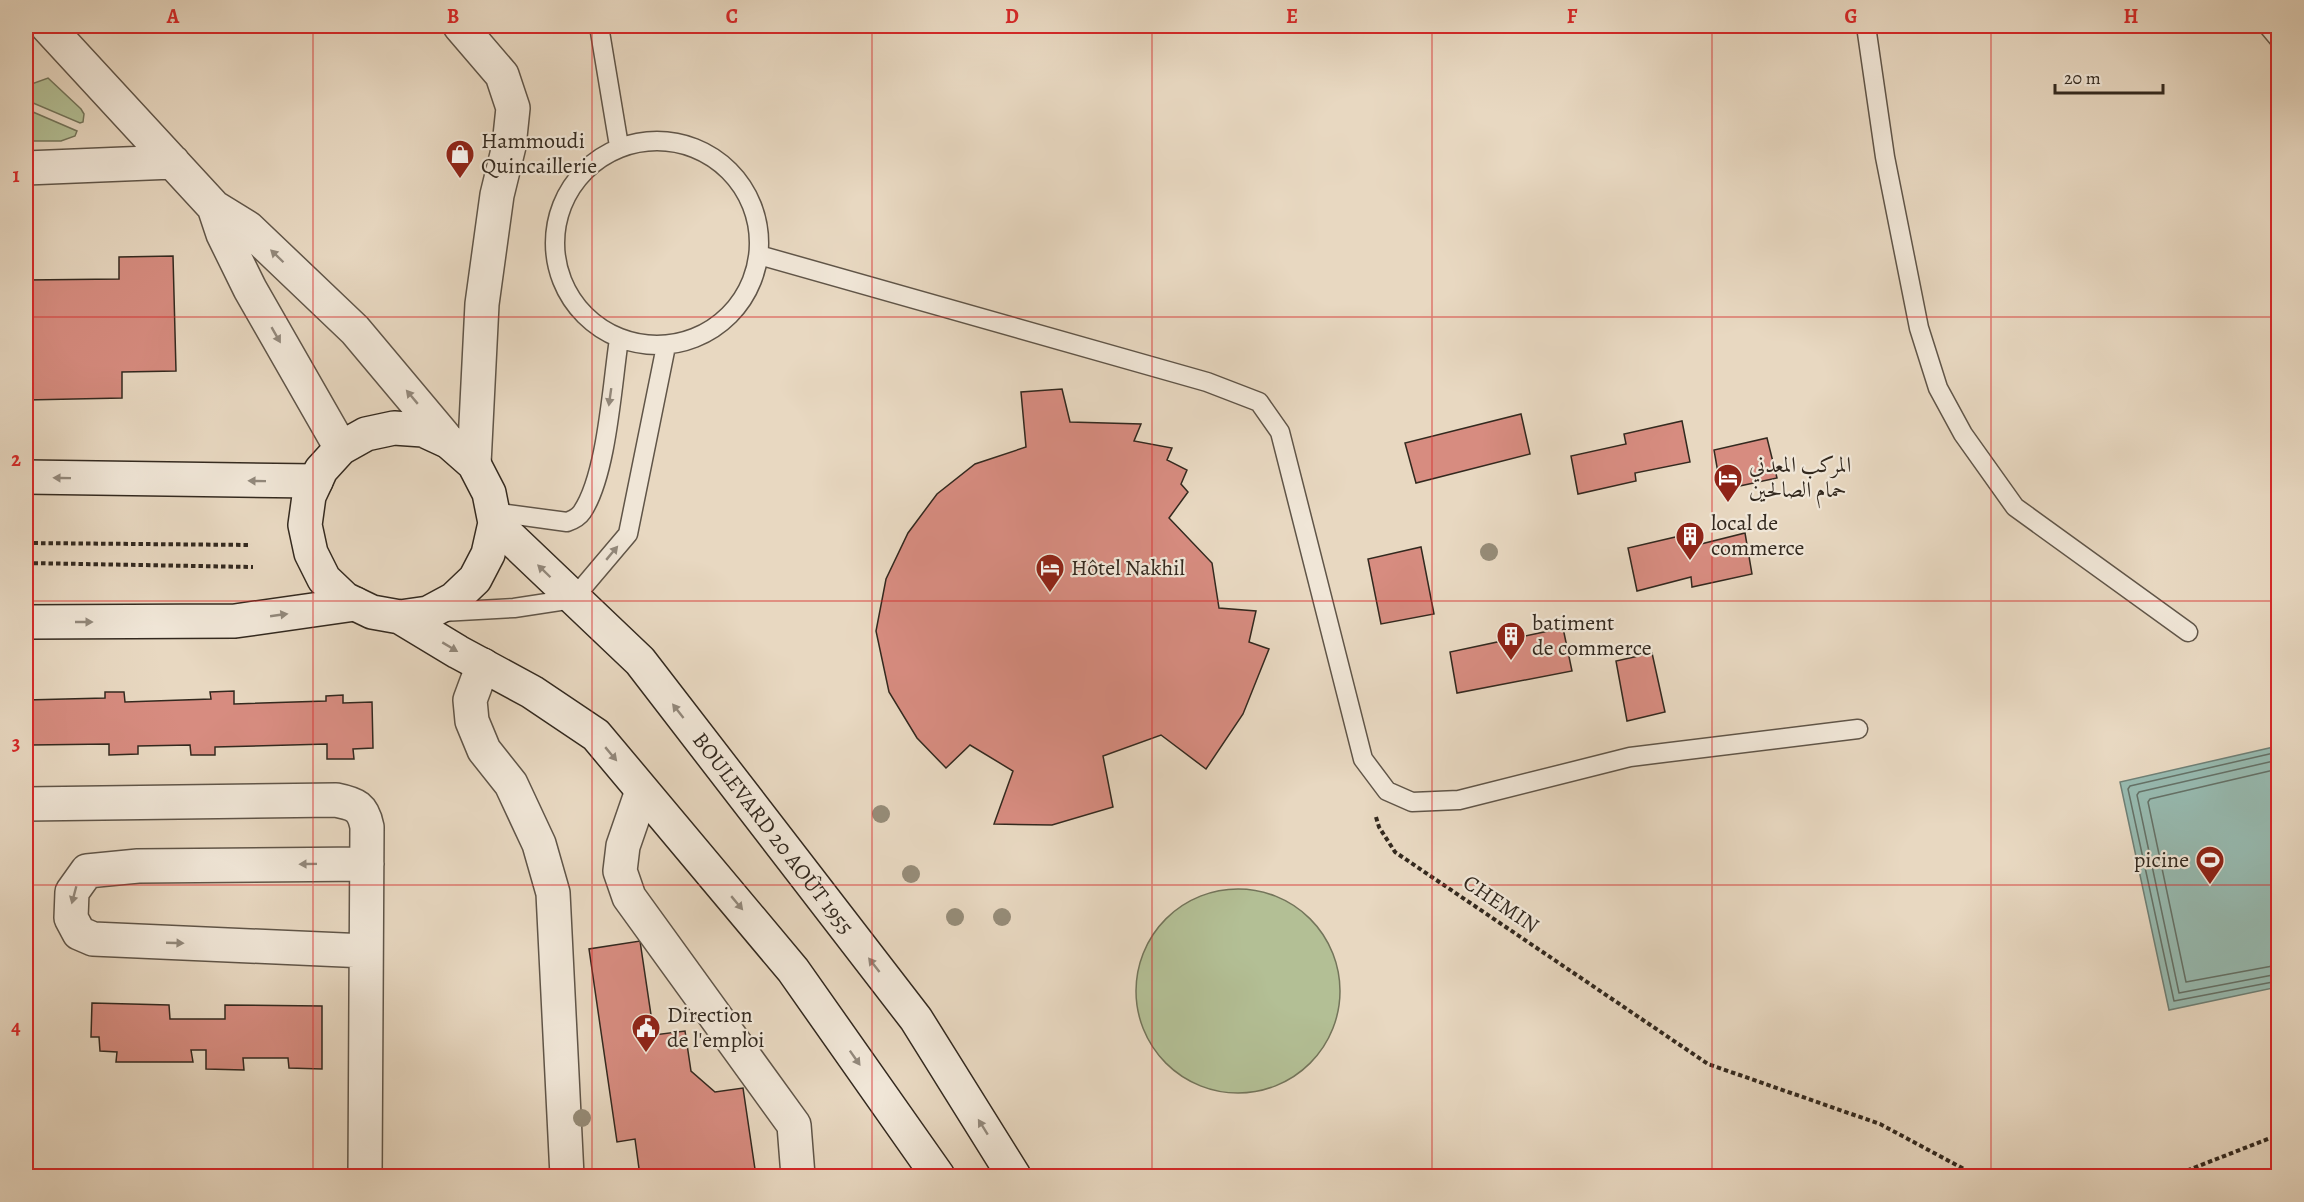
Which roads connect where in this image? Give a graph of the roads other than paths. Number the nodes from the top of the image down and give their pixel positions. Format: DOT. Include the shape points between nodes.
graph roads {
  1 [pos="47,26"];
  2 [pos="460,26"];
  3 [pos="599,26"];
  4 [pos="1866,26"];
  5 [pos="2268,26"];
  6 [pos="2278,38"];
  7 [pos="619,146"];
  8 [pos="173,162"];
  9 [pos="26,168"];
  10 [pos="214,207"];
  11 [pos="759,255"];
  12 [pos="619,339"];
  13 [pos="666,346"];
  14 [pos="449,442"];
  15 [pos="341,448"];
  16 [pos="474,464"];
  17 [pos="26,477"];
  18 [pos="316,481"];
  19 [pos="494,518"];
  20 [pos="573,598"];
  21 [pos="355,604"];
  22 [pos="414,614"];
  23 [pos="26,622"];
  24 [pos="2188,632"];
  25 [pos="483,665"];
  26 [pos="1858,729"];
  27 [pos="642,790"];
  28 [pos="26,804"];
  29 [pos="367,864"];
  30 [pos="366,951"];
  31 [pos="365,1176"];
  32 [pos="567,1176"];
  33 [pos="798,1176"];
  34 [pos="938,1176"];
  35 [pos="1014,1176"];
  1 -- 8 [label="street"];
  2 -- 16 [label="street" via="502,75 513,108 482,304"];
  3 -- 7 [label="lane"];
  4 -- 24 [label="lane" via="1885,158 1916,316 1938,388 1963,434 2015,507"];
  5 -- 6 [label="lane"];
  7 -- 11 [label="lane" via="654,139 677,142 720,161 744,187 757,219"];
  7 -- 12 [label="lane" via="589,164 567,191 555,224 555,260 566,293 588,321"];
  8 -- 9 [label="street"];
  8 -- 10 [label="street"];
  14 -- 10 [label="street, one-way" via="355,330 248,228"];
  10 -- 15 [label="street, one-way" via="250,289"];
  11 -- 13 [label="lane" via="749,288 728,317 699,337"];
  11 -- 26 [label="lane" via="1207,382 1259,402 1280,432 1363,759 1386,791 1412,802 1459,800 1630,757"];
  12 -- 13 [label="lane"];
  12 -- 19 [label="lane, one-way" via="599,471 582,512 567,522 528,515"];
  20 -- 13 [label="lane, one-way" via="628,534"];
  14 -- 15 [label="street" via="423,430 394,428 366,434"];
  14 -- 16 [label="street"];
  15 -- 18 [label="street"];
  16 -- 19 [label="street" via="489,493"];
  18 -- 17 [label="street, one-way"];
  18 -- 21 [label="street" via="309,496 305,525 311,553 324,579"];
  20 -- 19 [label="street, BOULEVARD 20 AOÛT 1955, one-way"];
  19 -- 22 [label="street" via="488,554 475,579 454,600"];
  20 -- 22 [label="lane" via="514,608"];
  35 -- 20 [label="street, BOULEVARD 20 AOÛT 1955, one-way" via="916,1019 640,661"];
  21 -- 22 [label="street" via="372,612"];
  23 -- 21 [label="street, one-way" via="235,621"];
  22 -- 25 [label="street, one-way"];
  25 -- 27 [label="street, one-way" via="596,735"];
  25 -- 32 [label="street" via="470,699 472,721 484,750 511,784 539,844 553,892"];
  27 -- 33 [label="street" via="623,846 620,871 629,897 794,1125"];
  27 -- 34 [label="street, one-way" via="793,970"];
  28 -- 29 [label="street" via="336,800 353,804 364,814"];
  29 -- 30 [label="street"];
  29 -- 30 [label="street, one-way" via="138,866 87,871 72,892 71,918 79,933 93,939"];
  30 -- 31 [label="street"];
}
